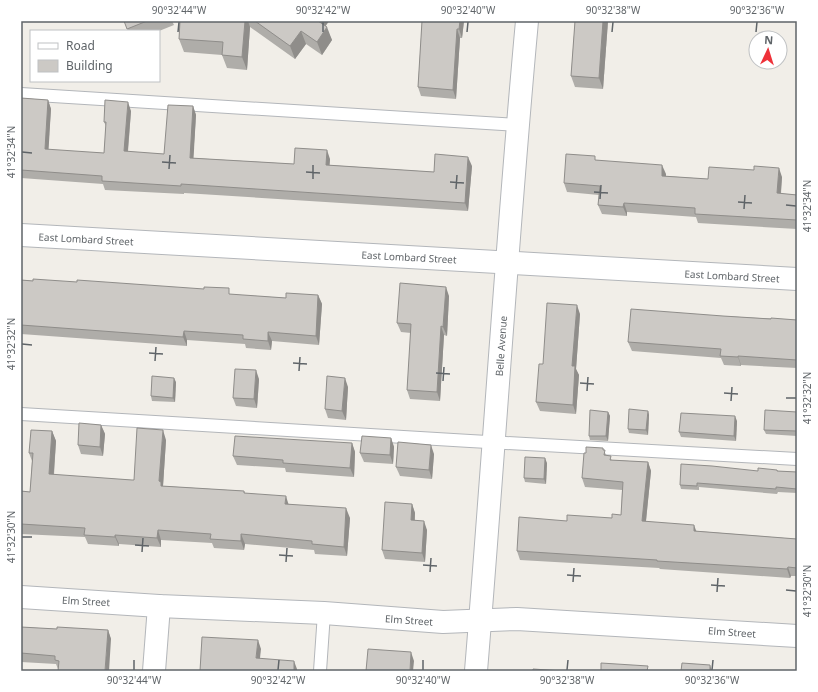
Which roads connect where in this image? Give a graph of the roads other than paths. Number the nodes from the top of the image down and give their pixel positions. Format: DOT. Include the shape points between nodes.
graph roads {
  1 [pos="528,21"];
  2 [pos="21,94"];
  3 [pos="518,125"];
  4 [pos="21,235"];
  5 [pos="506,263"];
  6 [pos="797,280"];
  7 [pos="21,414"];
  8 [pos="494,443"];
  9 [pos="797,460"];
  10 [pos="21,597"];
  11 [pos="159,606"];
  12 [pos="324,614"];
  13 [pos="480,620"];
  14 [pos="797,636"];
  15 [pos="154,671"];
  16 [pos="320,671"];
  17 [pos="476,671"];
  1 -- 3 [label="street, Belle Avenue"];
  2 -- 3 [label="lane"];
  3 -- 5 [label="street, Belle Avenue"];
  4 -- 5 [label="street, East Lombard Street"];
  5 -- 6 [label="street, East Lombard Street"];
  5 -- 8 [label="street, Belle Avenue"];
  7 -- 8 [label="lane"];
  8 -- 9 [label="lane"];
  8 -- 13 [label="street, Belle Avenue"];
  10 -- 11 [label="street, Elm Street"];
  11 -- 12 [label="street, Elm Street"];
  11 -- 15 [label="street"];
  12 -- 13 [label="street, Elm Street" via="443,622"];
  12 -- 16 [label="lane"];
  13 -- 14 [label="street, Elm Street" via="517,619"];
  13 -- 17 [label="street, Belle Avenue"];
}
